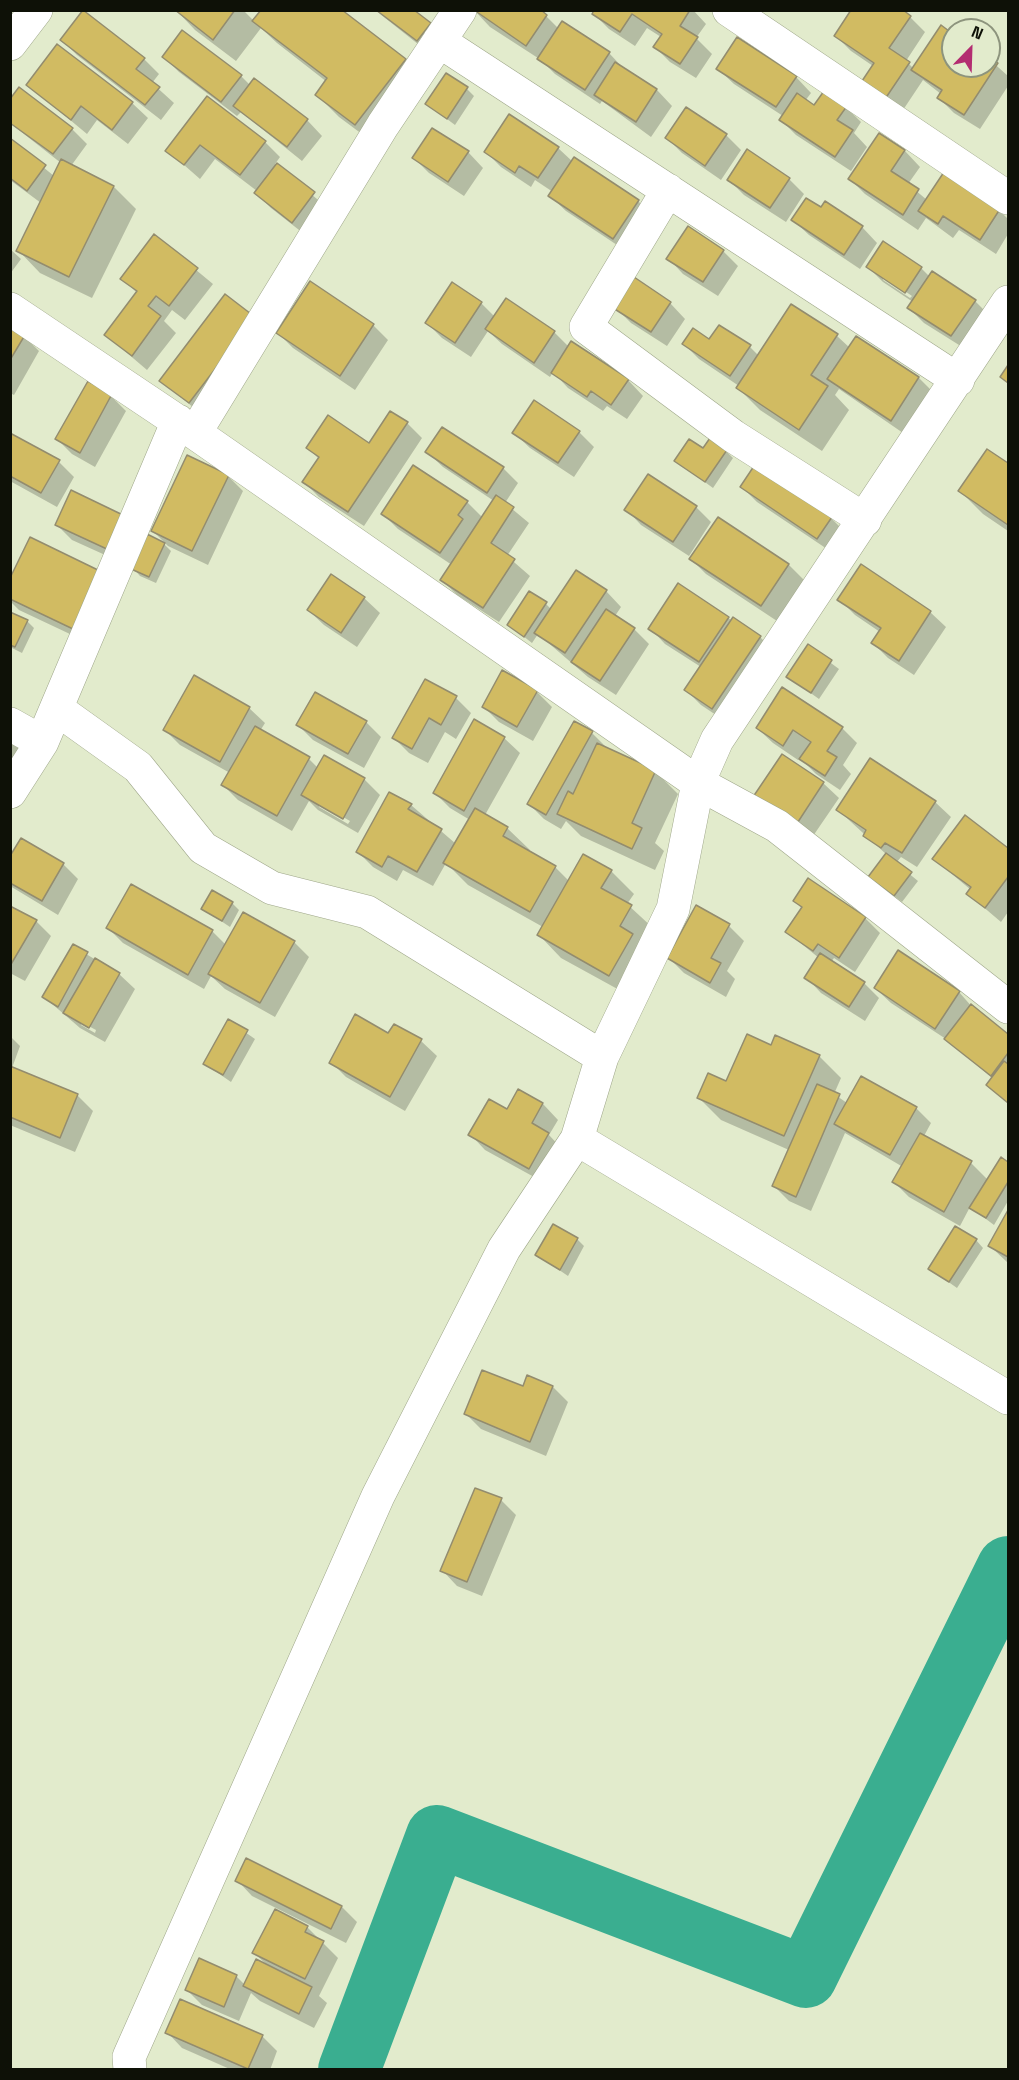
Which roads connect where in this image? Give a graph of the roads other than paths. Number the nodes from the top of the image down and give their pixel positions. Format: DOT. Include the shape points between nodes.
graph roads {
  1 [pos="36,10"];
  2 [pos="460,10"];
  3 [pos="729,10"];
  4 [pos="439,41"];
  5 [pos="10,44"];
  6 [pos="668,190"];
  7 [pos="1008,198"];
  8 [pos="1008,302"];
  9 [pos="10,309"];
  10 [pos="958,380"];
  11 [pos="186,427"];
  12 [pos="864,520"];
  13 [pos="57,710"];
  14 [pos="10,724"];
  15 [pos="42,742"];
  16 [pos="698,783"];
  17 [pos="10,792"];
  18 [pos="1008,1007"];
  19 [pos="602,1057"];
  20 [pos="577,1139"];
  21 [pos="1008,1398"];
  22 [pos="130,2070"];
  1 -- 5 [label="main road"];
  2 -- 4 [label="main road"];
  3 -- 7 [label="main road"];
  4 -- 6 [label="main road"];
  4 -- 11 [label="main road"];
  6 -- 10 [label="main road"];
  6 -- 12 [label="main road" via="586,327 734,436"];
  8 -- 10 [label="main road"];
  9 -- 11 [label="main road"];
  10 -- 12 [label="main road"];
  11 -- 13 [label="main road"];
  11 -- 16 [label="main road"];
  12 -- 16 [label="main road" via="717,740"];
  13 -- 15 [label="main road"];
  13 -- 19 [label="main road" via="138,767 203,848 272,888 367,912"];
  14 -- 15 [label="main road"];
  15 -- 17 [label="main road"];
  16 -- 18 [label="main road" via="777,826"];
  16 -- 19 [label="main road" via="673,909"];
  19 -- 20 [label="main road"];
  20 -- 21 [label="main road"];
  20 -- 22 [label="main road" via="504,1249 378,1496 129,2057"];
}
